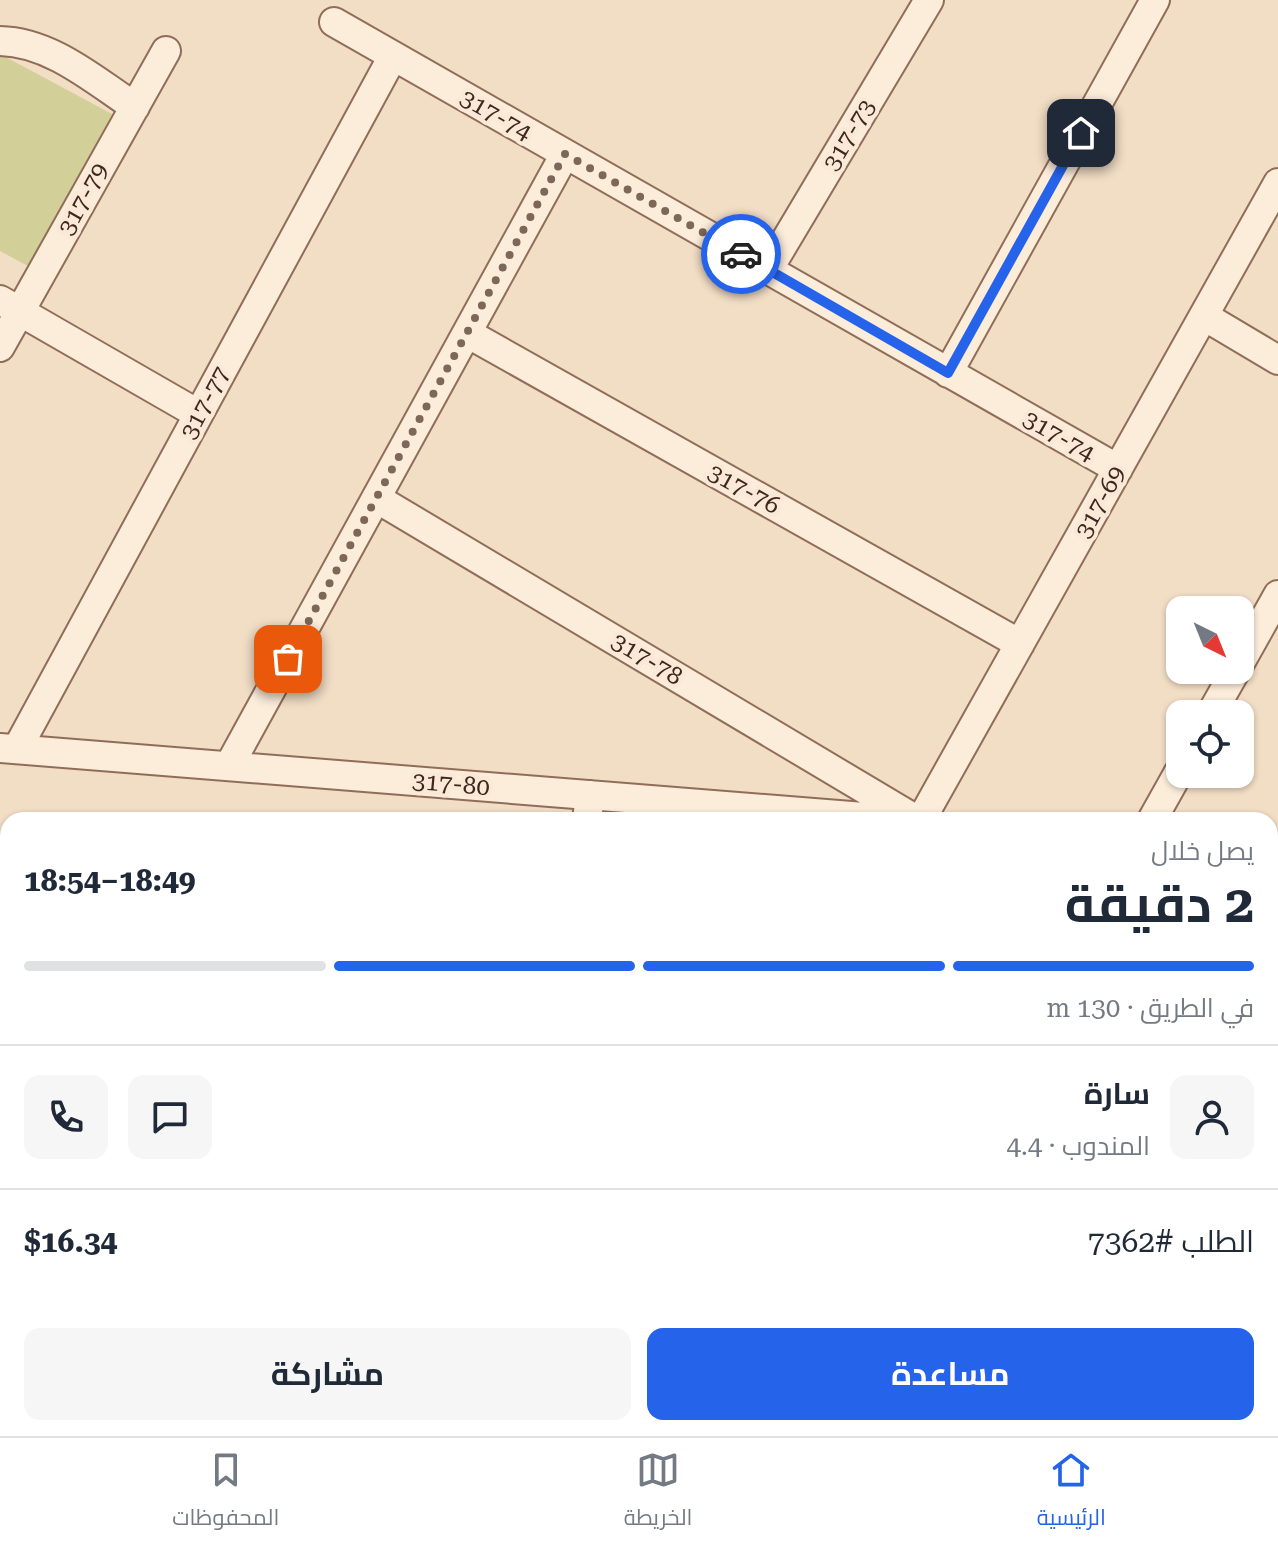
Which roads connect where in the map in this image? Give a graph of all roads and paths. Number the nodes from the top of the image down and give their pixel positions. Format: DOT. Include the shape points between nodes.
graph roads {
  1 [pos="929,0"];
  2 [pos="1155,0"];
  3 [pos="334,22"];
  4 [pos="0,41"];
  5 [pos="166,51"];
  6 [pos="393,56"];
  7 [pos="135,107"];
  8 [pos="565,154"];
  9 [pos="1278,183"];
  10 [pos="768,270"];
  11 [pos="10,305"];
  12 [pos="1204,316"];
  13 [pos="467,333"];
  14 [pos="0,347"];
  15 [pos="1278,360"];
  16 [pos="948,373"];
  17 [pos="198,414"];
  18 [pos="1118,469"];
  19 [pos="376,498"];
  20 [pos="1278,595"];
  21 [pos="1254,638"];
  22 [pos="1020,644"];
  23 [pos="8,748"];
  24 [pos="229,766"];
  25 [pos="1170,788"];
  26 [pos="589,808"];
  27 [pos="693,812"];
  28 [pos="906,812"];
  29 [pos="924,812"];
  30 [pos="1156,812"];
  1 -- 10 [label="street, 317-73"];
  2 -- 16 [label="street"];
  3 -- 6 [label="street, 317-74"];
  4 -- 7 [label="street" via="37,47"];
  5 -- 7 [label="street, 317-79"];
  6 -- 8 [label="street, 317-74"];
  6 -- 17 [label="street, 317-77"];
  7 -- 11 [label="street, 317-79"];
  8 -- 10 [label="street, 317-74"];
  8 -- 13 [label="street"];
  9 -- 12 [label="street, 317-69"];
  10 -- 16 [label="street, 317-74"];
  11 -- 14 [label="street, 317-79"];
  11 -- 17 [label="street"];
  12 -- 15 [label="street"];
  12 -- 18 [label="street, 317-69"];
  13 -- 19 [label="street"];
  13 -- 22 [label="street, 317-76"];
  16 -- 18 [label="street, 317-74"];
  17 -- 23 [label="street, 317-77"];
  18 -- 22 [label="street, 317-69"];
  19 -- 24 [label="street"];
  19 -- 28 [label="street, 317-78"];
  20 -- 21 [label="street"];
  22 -- 29 [label="street, 317-69"];
  23 -- 24 [label="street, 317-80"];
  24 -- 26 [label="street, 317-80"];
  25 -- 30 [label="street"];
  26 -- 27 [label="street, 317-80"];
}
